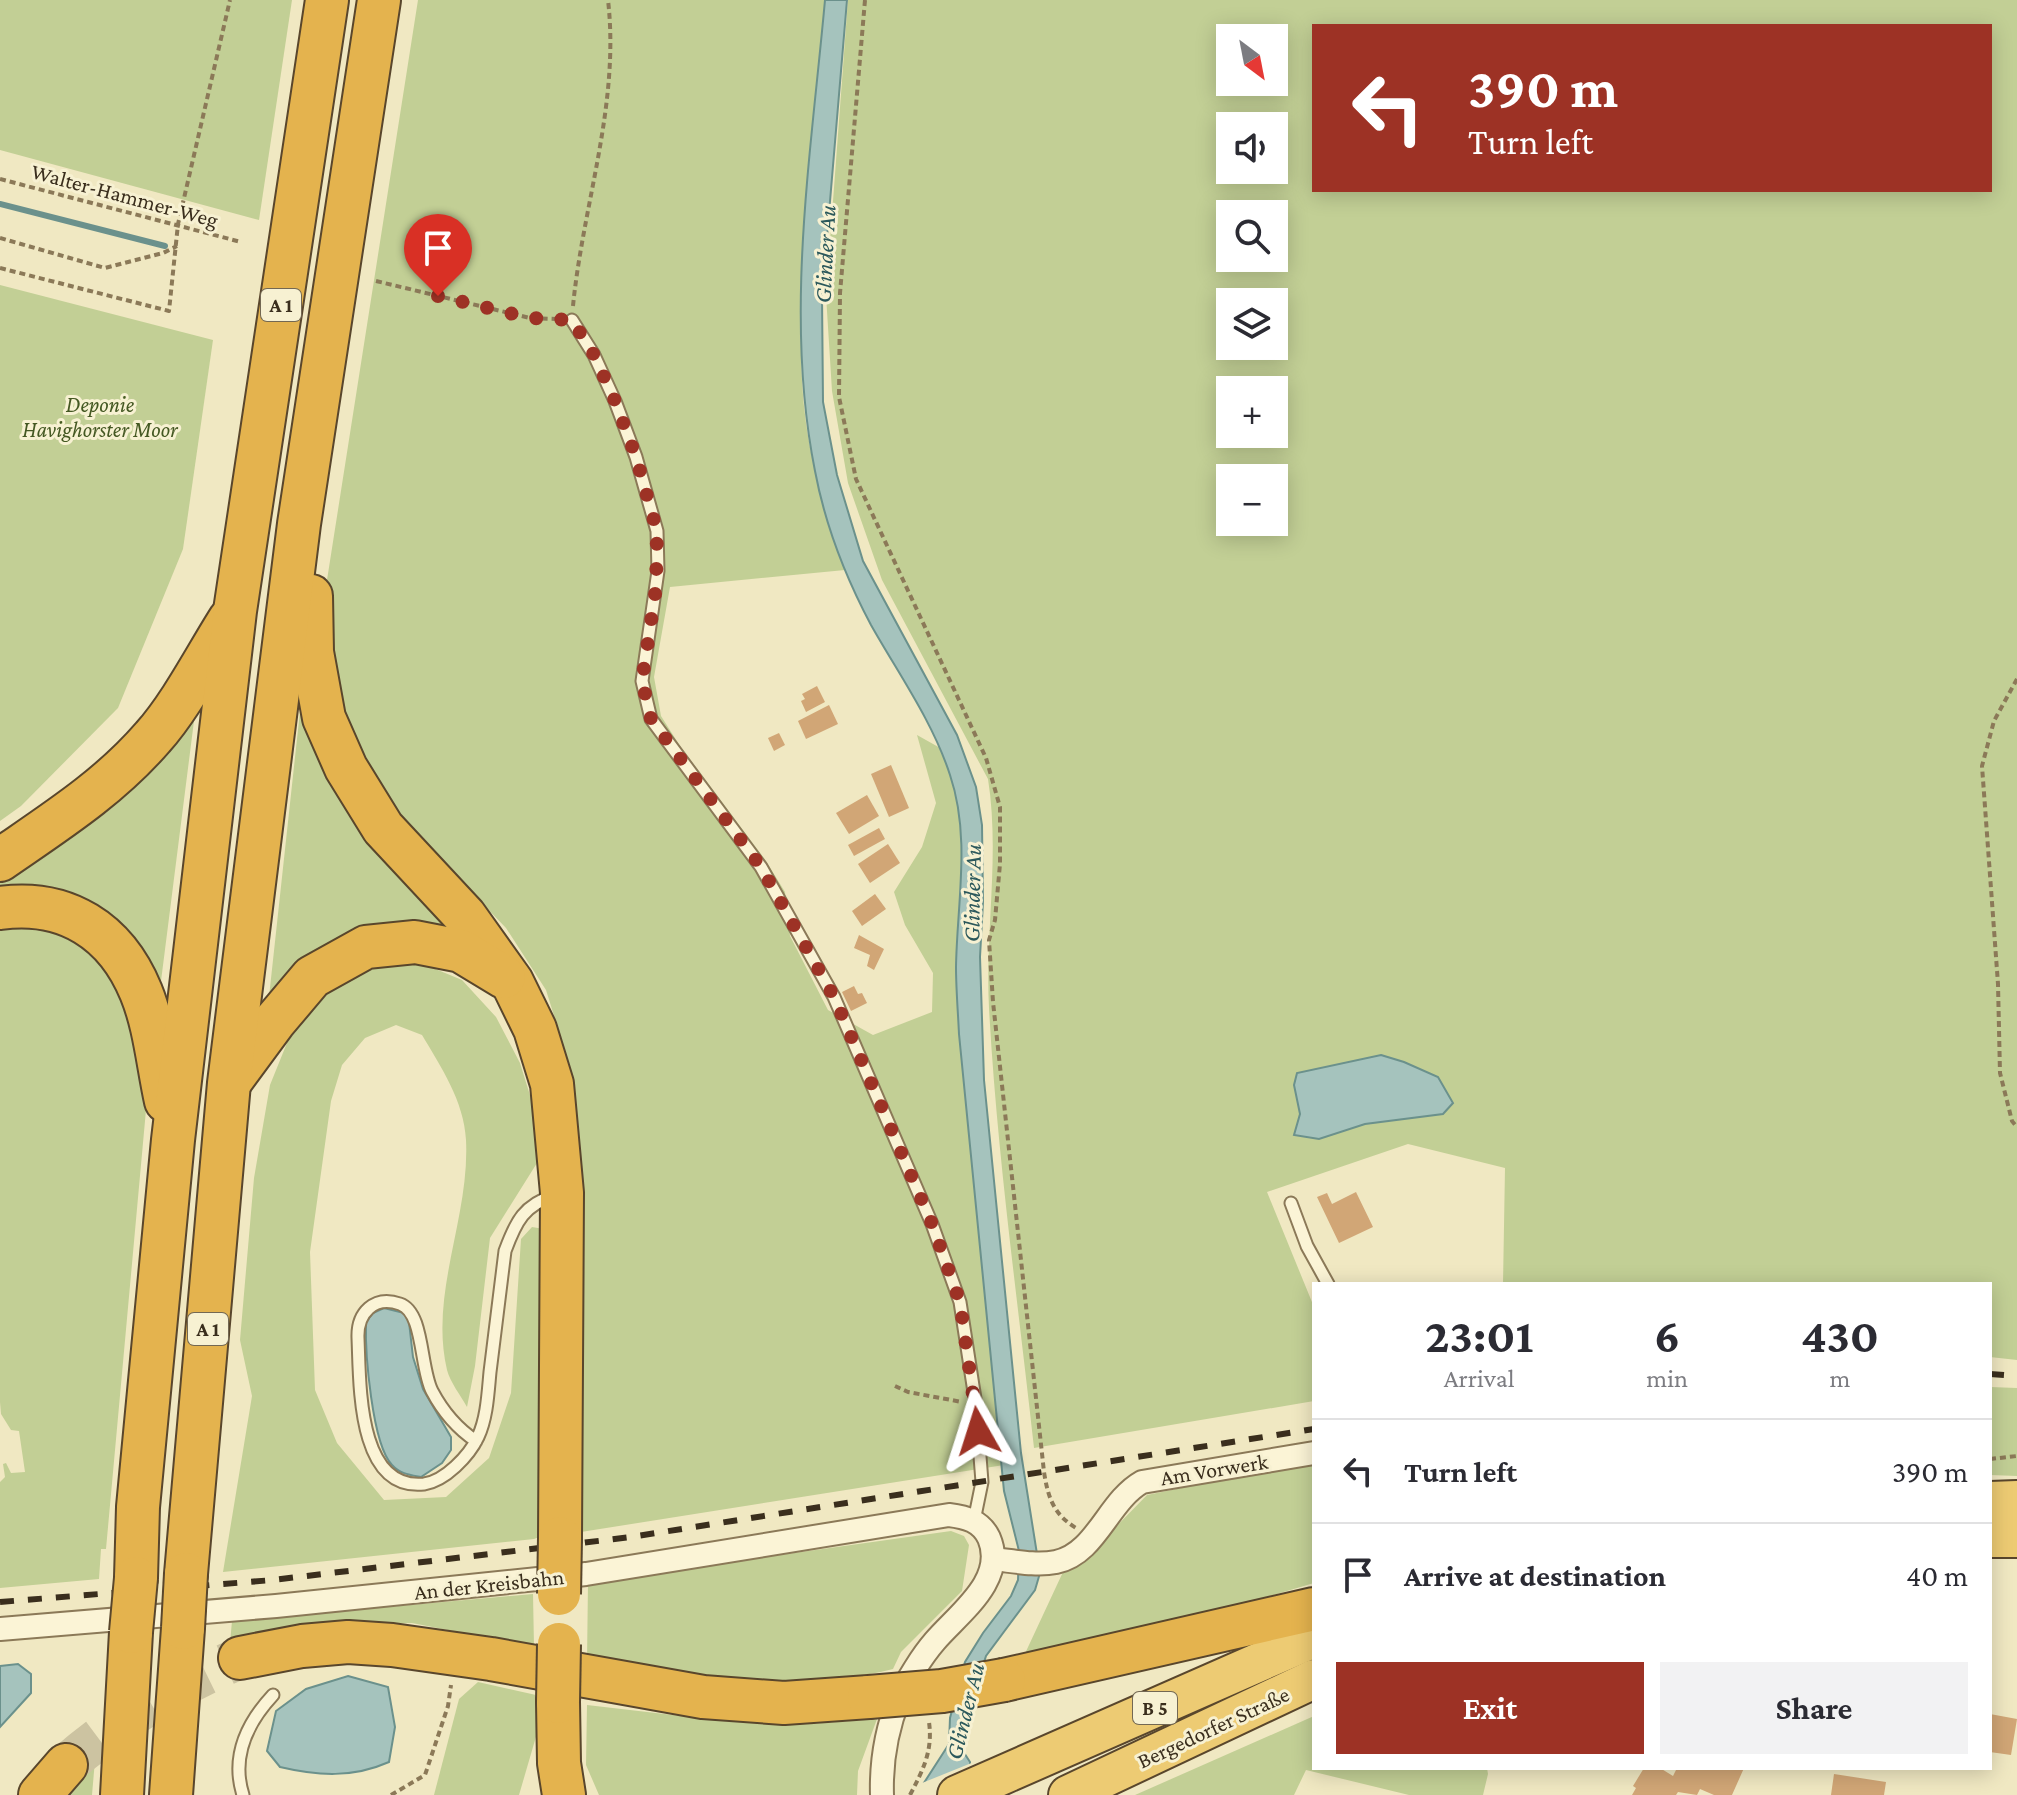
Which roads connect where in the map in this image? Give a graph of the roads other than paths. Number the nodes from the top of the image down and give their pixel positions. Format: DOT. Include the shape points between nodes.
graph roads {
  1 [pos="327,0"];
  2 [pos="379,0"];
  3 [pos="572,320"];
  4 [pos="299,524"];
  5 [pos="235,611"];
  6 [pos="0,860"];
  7 [pos="0,908"];
  8 [pos="512,982"];
  9 [pos="229,1083"];
  10 [pos="173,1140"];
  11 [pos="562,1193"];
  12 [pos="1291,1203"];
  13 [pos="1327,1282"];
  14 [pos="476,1441"];
  15 [pos="1312,1453"];
  16 [pos="2017,1500"];
  17 [pos="1992,1501"];
  18 [pos="974,1521"];
  19 [pos="1992,1538"];
  20 [pos="2017,1538"];
  21 [pos="993,1559"];
  22 [pos="1312,1609"];
  23 [pos="0,1629"];
  24 [pos="1312,1639"];
  25 [pos="240,1658"];
  26 [pos="1312,1680"];
  27 [pos="273,1695"];
  28 [pos="563,1787"];
  29 [pos="122,1795"];
  30 [pos="171,1795"];
  31 [pos="243,1795"];
  32 [pos="882,1795"];
  33 [pos="957,1795"];
  34 [pos="1068,1795"];
  1 -- 5 [label="highway, A 1"];
  2 -- 4 [label="highway, A 1"];
  3 -- 18 [label="lane" via="615,401 657,531 657,582 642,681 651,719 761,867 834,997 955,1289 976,1405 982,1482"];
  4 -- 8 [label="highway" via="310,568 312,652 324,718 346,768 383,828 465,916"];
  4 -- 9 [label="highway, A 1"];
  5 -- 6 [label="highway" via="155,735 89,799"];
  5 -- 10 [label="highway, A 1"];
  7 -- 10 [label="highway" via="31,905 72,916 110,942 133,974 149,1018"];
  8 -- 9 [label="highway" via="461,951 415,942 366,947 312,977"];
  8 -- 11 [label="highway" via="535,1029 552,1084"];
  9 -- 30 [label="highway, A 1, bridge"];
  10 -- 29 [label="highway, A 1, bridge" via="138,1507"];
  11 -- 14 [label="lane" via="535,1202 513,1228 505,1251 485,1412"];
  11 -- 28 [label="highway, bridge" via="558,1702"];
  12 -- 13 [label="lane"];
  14 -- 14 [label="lane" via="448,1473 428,1484 406,1485 375,1460 360,1386 357,1332 368,1306 385,1301 412,1311 431,1389"];
  15 -- 21 [label="street, Am Vorwerk" via="1142,1482 1065,1559"];
  16 -- 17 [label="highway"];
  18 -- 21 [label="street" via="986,1532"];
  18 -- 23 [label="street, An der Kreisbahn" via="949,1515 586,1574"];
  19 -- 20 [label="highway"];
  21 -- 32 [label="street" via="979,1594 934,1642 900,1697 883,1762"];
  22 -- 25 [label="highway, bridge" via="942,1691 784,1703 703,1697 392,1645 348,1642"];
  24 -- 33 [label="highway, Bergedorfer Straße / B 5"];
  26 -- 34 [label="highway, Bergedorfer Straße / B 5"];
  27 -- 31 [label="lane" via="245,1736 239,1771"];
}
